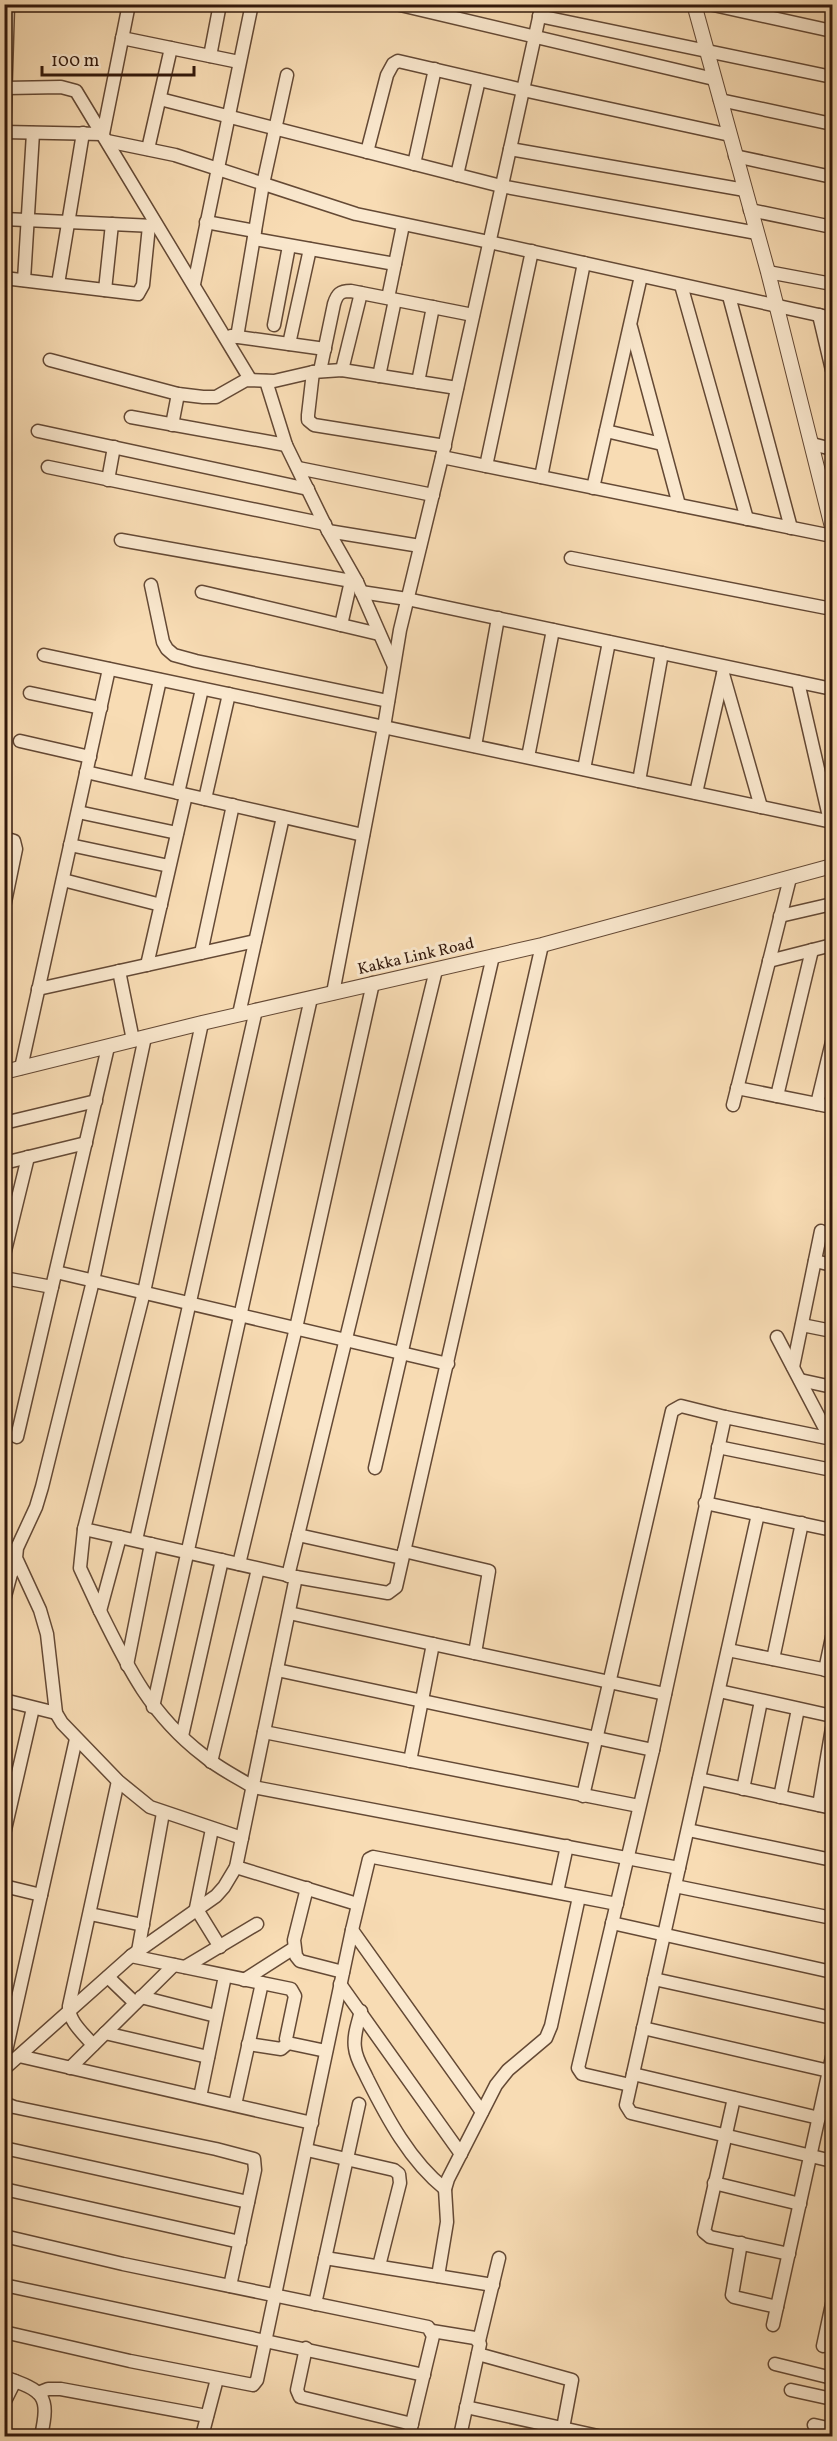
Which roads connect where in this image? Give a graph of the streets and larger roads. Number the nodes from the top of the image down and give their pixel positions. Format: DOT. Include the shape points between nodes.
graph roads {
  1 [pos="9,4"];
  2 [pos="129,4"];
  3 [pos="220,4"];
  4 [pos="252,4"];
  5 [pos="396,4"];
  6 [pos="694,4"];
  7 [pos="709,4"];
  8 [pos="541,10"];
  9 [pos="6,26"];
  10 [pos="832,30"];
  11 [pos="535,37"];
  12 [pos="122,38"];
  13 [pos="171,48"];
  14 [pos="706,51"];
  15 [pos="210,56"];
  16 [pos="239,62"];
  17 [pos="435,69"];
  18 [pos="287,75"];
  19 [pos="832,77"];
  20 [pos="714,79"];
  21 [pos="479,80"];
  22 [pos="6,88"];
  23 [pos="523,90"];
  24 [pos="160,99"];
  25 [pos="720,100"];
  26 [pos="228,118"];
  27 [pos="832,124"];
  28 [pos="275,129"];
  29 [pos="33,133"];
  30 [pos="83,133"];
  31 [pos="5,134"];
  32 [pos="730,135"];
  33 [pos="105,137"];
  34 [pos="148,149"];
  35 [pos="510,149"];
  36 [pos="367,152"];
  37 [pos="735,156"];
  38 [pos="414,164"];
  39 [pos="217,169"];
  40 [pos="457,175"];
  41 [pos="832,177"];
  42 [pos="263,184"];
  43 [pos="501,186"];
  44 [pos="745,190"];
  45 [pos="750,210"];
  46 [pos="4,219"];
  47 [pos="28,220"];
  48 [pos="68,222"];
  49 [pos="206,222"];
  50 [pos="112,224"];
  51 [pos="402,225"];
  52 [pos="152,226"];
  53 [pos="832,227"];
  54 [pos="757,233"];
  55 [pos="254,235"];
  56 [pos="489,242"];
  57 [pos="289,246"];
  58 [pos="310,249"];
  59 [pos="532,251"];
  60 [pos="584,263"];
  61 [pos="395,264"];
  62 [pos="768,272"];
  63 [pos="640,276"];
  64 [pos="4,278"];
  65 [pos="24,280"];
  66 [pos="58,284"];
  67 [pos="194,284"];
  68 [pos="832,284"];
  69 [pos="681,285"];
  70 [pos="105,290"];
  71 [pos="361,293"];
  72 [pos="729,296"];
  73 [pos="391,299"];
  74 [pos="433,307"];
  75 [pos="776,307"];
  76 [pos="473,315"];
  77 [pos="819,315"];
  78 [pos="832,318"];
  79 [pos="629,322"];
  80 [pos="274,324"];
  81 [pos="224,336"];
  82 [pos="237,337"];
  83 [pos="289,344"];
  84 [pos="325,349"];
  85 [pos="50,360"];
  86 [pos="342,370"];
  87 [pos="832,370"];
  88 [pos="316,371"];
  89 [pos="379,376"];
  90 [pos="249,379"];
  91 [pos="266,381"];
  92 [pos="418,382"];
  93 [pos="457,388"];
  94 [pos="178,394"];
  95 [pos="131,417"];
  96 [pos="172,425"];
  97 [pos="38,430"];
  98 [pos="606,431"];
  99 [pos="662,444"];
  100 [pos="812,444"];
  101 [pos="286,445"];
  102 [pos="114,447"];
  103 [pos="832,449"];
  104 [pos="444,451"];
  105 [pos="486,466"];
  106 [pos="48,467"];
  107 [pos="298,468"];
  108 [pos="541,477"];
  109 [pos="108,480"];
  110 [pos="593,488"];
  111 [pos="308,489"];
  112 [pos="433,495"];
  113 [pos="680,505"];
  114 [pos="747,519"];
  115 [pos="326,527"];
  116 [pos="832,527"];
  117 [pos="791,528"];
  118 [pos="832,536"];
  119 [pos="121,540"];
  120 [pos="420,546"];
  121 [pos="571,558"];
  122 [pos="151,585"];
  123 [pos="356,585"];
  124 [pos="202,592"];
  125 [pos="407,599"];
  126 [pos="832,609"];
  127 [pos="498,618"];
  128 [pos="341,625"];
  129 [pos="553,630"];
  130 [pos="379,633"];
  131 [pos="609,642"];
  132 [pos="662,653"];
  133 [pos="44,655"];
  134 [pos="393,663"];
  135 [pos="109,669"];
  136 [pos="724,670"];
  137 [pos="160,680"];
  138 [pos="798,682"];
  139 [pos="202,688"];
  140 [pos="832,689"];
  141 [pos="30,693"];
  142 [pos="230,694"];
  143 [pos="388,701"];
  144 [pos="100,708"];
  145 [pos="384,727"];
  146 [pos="20,741"];
  147 [pos="475,746"];
  148 [pos="90,757"];
  149 [pos="528,757"];
  150 [pos="584,769"];
  151 [pos="86,772"];
  152 [pos="639,781"];
  153 [pos="137,783"];
  154 [pos="696,793"];
  155 [pos="182,794"];
  156 [pos="205,799"];
  157 [pos="233,805"];
  158 [pos="761,807"];
  159 [pos="78,812"];
  160 [pos="283,817"];
  161 [pos="831,822"];
  162 [pos="177,833"];
  163 [pos="363,835"];
  164 [pos="4,838"];
  165 [pos="70,845"];
  166 [pos="170,866"];
  167 [pos="832,866"];
  168 [pos="790,878"];
  169 [pos="63,880"];
  170 [pos="161,904"];
  171 [pos="832,904"];
  172 [pos="4,907"];
  173 [pos="780,916"];
  174 [pos="255,941"];
  175 [pos="542,945"];
  176 [pos="832,945"];
  177 [pos="812,950"];
  178 [pos="201,953"];
  179 [pos="493,956"];
  180 [pos="769,961"];
  181 [pos="147,965"];
  182 [pos="436,970"];
  183 [pos="119,971"];
  184 [pos="373,983"];
  185 [pos="38,989"];
  186 [pos="333,993"];
  187 [pos="311,998"];
  188 [pos="256,1010"];
  189 [pos="239,1014"];
  190 [pos="202,1023"];
  191 [pos="139,1039"];
  192 [pos="832,1042"];
  193 [pos="108,1047"];
  194 [pos="21,1068"];
  195 [pos="4,1072"];
  196 [pos="737,1088"];
  197 [pos="777,1096"];
  198 [pos="96,1101"];
  199 [pos="817,1104"];
  200 [pos="733,1105"];
  201 [pos="832,1107"];
  202 [pos="4,1123"];
  203 [pos="86,1143"];
  204 [pos="28,1157"];
  205 [pos="4,1163"];
  206 [pos="822,1231"];
  207 [pos="4,1255"];
  208 [pos="815,1261"];
  209 [pos="832,1265"];
  210 [pos="56,1272"];
  211 [pos="4,1278"];
  212 [pos="93,1281"];
  213 [pos="52,1287"];
  214 [pos="144,1292"];
  215 [pos="190,1303"];
  216 [pos="241,1315"];
  217 [pos="802,1325"];
  218 [pos="296,1328"];
  219 [pos="832,1331"];
  220 [pos="777,1337"];
  221 [pos="347,1340"];
  222 [pos="402,1353"];
  223 [pos="448,1364"];
  224 [pos="793,1367"];
  225 [pos="800,1380"];
  226 [pos="832,1387"];
  227 [pos="725,1417"];
  228 [pos="17,1437"];
  229 [pos="832,1440"];
  230 [pos="718,1447"];
  231 [pos="375,1468"];
  232 [pos="832,1470"];
  233 [pos="705,1503"];
  234 [pos="758,1514"];
  235 [pos="802,1523"];
  236 [pos="84,1529"];
  237 [pos="832,1530"];
  238 [pos="298,1535"];
  239 [pos="120,1537"];
  240 [pos="136,1540"];
  241 [pos="151,1544"];
  242 [pos="186,1552"];
  243 [pos="403,1555"];
  244 [pos="13,1559"];
  245 [pos="222,1560"];
  246 [pos="240,1564"];
  247 [pos="258,1569"];
  248 [pos="292,1576"];
  249 [pos="4,1600"];
  250 [pos="100,1611"];
  251 [pos="289,1613"];
  252 [pos="832,1637"];
  253 [pos="433,1644"];
  254 [pos="728,1650"];
  255 [pos="475,1653"];
  256 [pos="773,1659"];
  257 [pos="128,1665"];
  258 [pos="277,1670"];
  259 [pos="829,1671"];
  260 [pos="610,1682"];
  261 [pos="719,1691"];
  262 [pos="665,1694"];
  263 [pos="4,1700"];
  264 [pos="422,1701"];
  265 [pos="761,1701"];
  266 [pos="153,1707"];
  267 [pos="33,1708"];
  268 [pos="798,1709"];
  269 [pos="56,1713"];
  270 [pos="832,1716"];
  271 [pos="832,1728"];
  272 [pos="264,1732"];
  273 [pos="182,1736"];
  274 [pos="76,1738"];
  275 [pos="597,1738"];
  276 [pos="653,1750"];
  277 [pos="211,1761"];
  278 [pos="410,1761"];
  279 [pos="699,1779"];
  280 [pos="118,1781"];
  281 [pos="253,1787"];
  282 [pos="743,1789"];
  283 [pos="583,1796"];
  284 [pos="780,1797"];
  285 [pos="639,1806"];
  286 [pos="819,1806"];
  287 [pos="832,1808"];
  288 [pos="163,1813"];
  289 [pos="212,1829"];
  290 [pos="688,1830"];
  291 [pos="4,1833"];
  292 [pos="242,1838"];
  293 [pos="567,1846"];
  294 [pos="627,1858"];
  295 [pos="832,1860"];
  296 [pos="236,1867"];
  297 [pos="679,1868"];
  298 [pos="4,1886"];
  299 [pos="675,1886"];
  300 [pos="307,1888"];
  301 [pos="557,1892"];
  302 [pos="41,1894"];
  303 [pos="579,1897"];
  304 [pos="357,1904"];
  305 [pos="616,1904"];
  306 [pos="196,1908"];
  307 [pos="90,1914"];
  308 [pos="832,1918"];
  309 [pos="612,1923"];
  310 [pos="257,1924"];
  311 [pos="143,1925"];
  312 [pos="352,1930"];
  313 [pos="665,1934"];
  314 [pos="220,1947"];
  315 [pos="294,1948"];
  316 [pos="135,1953"];
  317 [pos="180,1966"];
  318 [pos="832,1972"];
  319 [pos="225,1976"];
  320 [pos="108,1977"];
  321 [pos="342,1978"];
  322 [pos="654,1979"];
  323 [pos="244,1980"];
  324 [pos="262,1983"];
  325 [pos="138,2000"];
  326 [pos="361,2011"];
  327 [pos="68,2013"];
  328 [pos="216,2016"];
  329 [pos="832,2018"];
  330 [pos="643,2028"];
  331 [pos="105,2033"];
  332 [pos="7,2042"];
  333 [pos="288,2043"];
  334 [pos="248,2044"];
  335 [pos="93,2045"];
  336 [pos="326,2051"];
  337 [pos="20,2056"];
  338 [pos="208,2057"];
  339 [pos="832,2057"];
  340 [pos="4,2060"];
  341 [pos="70,2068"];
  342 [pos="4,2069"];
  343 [pos="829,2071"];
  344 [pos="632,2079"];
  345 [pos="200,2097"];
  346 [pos="734,2098"];
  347 [pos="4,2103"];
  348 [pos="359,2104"];
  349 [pos="234,2105"];
  350 [pos="482,2112"];
  351 [pos="819,2118"];
  352 [pos="312,2123"];
  353 [pos="725,2136"];
  354 [pos="4,2148"];
  355 [pos="307,2150"];
  356 [pos="461,2154"];
  357 [pos="811,2156"];
  358 [pos="347,2160"];
  359 [pos="832,2161"];
  360 [pos="714,2183"];
  361 [pos="4,2189"];
  362 [pos="445,2189"];
  363 [pos="248,2202"];
  364 [pos="800,2204"];
  365 [pos="4,2236"];
  366 [pos="240,2242"];
  367 [pos="741,2243"];
  368 [pos="789,2254"];
  369 [pos="325,2258"];
  370 [pos="500,2258"];
  371 [pos="378,2266"];
  372 [pos="438,2276"];
  373 [pos="4,2284"];
  374 [pos="493,2285"];
  375 [pos="230,2286"];
  376 [pos="275,2295"];
  377 [pos="315,2304"];
  378 [pos="832,2304"];
  379 [pos="777,2307"];
  380 [pos="773,2325"];
  381 [pos="432,2331"];
  382 [pos="4,2332"];
  383 [pos="264,2340"];
  384 [pos="479,2341"];
  385 [pos="823,2346"];
  386 [pos="306,2348"];
  387 [pos="478,2354"];
  388 [pos="775,2364"];
  389 [pos="424,2375"];
  390 [pos="832,2378"];
  391 [pos="10,2379"];
  392 [pos="217,2379"];
  393 [pos="791,2390"];
  394 [pos="38,2393"];
  395 [pos="832,2399"];
  396 [pos="4,2403"];
  397 [pos="466,2407"];
  398 [pos="207,2416"];
  399 [pos="412,2424"];
  400 [pos="814,2425"];
  401 [pos="563,2428"];
  402 [pos="832,2429"];
  403 [pos="41,2436"];
  404 [pos="201,2436"];
  405 [pos="409,2436"];
  406 [pos="460,2436"];
  407 [pos="598,2436"];
  1 -- 9 [label="street"];
  2 -- 12 [label="street"];
  3 -- 15 [label="street"];
  4 -- 16 [label="street"];
  5 -- 11 [label="street"];
  6 -- 14 [label="street"];
  7 -- 10 [label="street"];
  8 -- 11 [label="street"];
  8 -- 14 [label="street"];
  9 -- 22 [label="street"];
  11 -- 20 [label="street"];
  11 -- 23 [label="street"];
  12 -- 13 [label="street"];
  12 -- 33 [label="street"];
  13 -- 15 [label="street"];
  13 -- 24 [label="street"];
  14 -- 19 [label="street"];
  14 -- 20 [label="street"];
  15 -- 16 [label="street"];
  16 -- 26 [label="street"];
  17 -- 21 [label="street"];
  17 -- 36 [label="street" via="404,61 393,64"];
  17 -- 38 [label="street"];
  18 -- 28 [label="street"];
  20 -- 25 [label="street"];
  21 -- 23 [label="street"];
  21 -- 40 [label="street"];
  22 -- 31 [label="street"];
  22 -- 33 [label="street" via="74,89"];
  23 -- 32 [label="street"];
  23 -- 35 [label="street"];
  24 -- 26 [label="street"];
  24 -- 34 [label="street"];
  25 -- 27 [label="street"];
  25 -- 32 [label="street"];
  26 -- 28 [label="street"];
  26 -- 39 [label="street"];
  28 -- 36 [label="street"];
  28 -- 42 [label="street"];
  29 -- 30 [label="street"];
  29 -- 31 [label="street"];
  29 -- 47 [label="street"];
  30 -- 33 [label="street"];
  30 -- 48 [label="street"];
  32 -- 37 [label="street"];
  33 -- 34 [label="street"];
  33 -- 52 [label="street"];
  34 -- 39 [label="street"];
  35 -- 43 [label="street"];
  35 -- 44 [label="street"];
  36 -- 38 [label="street"];
  37 -- 41 [label="street"];
  37 -- 44 [label="street"];
  38 -- 40 [label="street"];
  39 -- 42 [label="street"];
  39 -- 49 [label="street"];
  40 -- 43 [label="street"];
  42 -- 51 [label="street" via="332,208"];
  42 -- 55 [label="street"];
  43 -- 54 [label="street"];
  43 -- 56 [label="street"];
  44 -- 45 [label="street"];
  45 -- 53 [label="street"];
  45 -- 54 [label="street"];
  46 -- 47 [label="street"];
  47 -- 48 [label="street"];
  47 -- 65 [label="street"];
  48 -- 50 [label="street"];
  48 -- 66 [label="street"];
  49 -- 55 [label="street"];
  49 -- 67 [label="street"];
  50 -- 52 [label="street"];
  50 -- 70 [label="street"];
  51 -- 56 [label="street"];
  51 -- 61 [label="street"];
  52 -- 67 [label="street"];
  52 -- 70 [label="street" via="140,292"];
  54 -- 62 [label="street"];
  55 -- 57 [label="street"];
  55 -- 82 [label="street"];
  56 -- 59 [label="street"];
  56 -- 76 [label="street"];
  57 -- 58 [label="street"];
  57 -- 80 [label="street"];
  58 -- 61 [label="street"];
  58 -- 83 [label="street"];
  59 -- 60 [label="street"];
  59 -- 105 [label="street"];
  60 -- 63 [label="street"];
  60 -- 108 [label="street"];
  61 -- 73 [label="street"];
  62 -- 68 [label="street"];
  62 -- 75 [label="street"];
  63 -- 69 [label="street"];
  63 -- 79 [label="street"];
  64 -- 65 [label="street"];
  65 -- 66 [label="street"];
  66 -- 70 [label="street"];
  67 -- 81 [label="street"];
  69 -- 72 [label="street"];
  69 -- 114 [label="street"];
  71 -- 73 [label="street"];
  71 -- 84 [label="street" via="345,291 337,296"];
  71 -- 86 [label="street"];
  72 -- 75 [label="street"];
  72 -- 117 [label="street"];
  73 -- 74 [label="street"];
  73 -- 89 [label="street"];
  74 -- 76 [label="street"];
  74 -- 92 [label="street"];
  75 -- 77 [label="street"];
  75 -- 100 [label="street"];
  76 -- 93 [label="street"];
  77 -- 78 [label="street"];
  77 -- 87 [label="street"];
  79 -- 98 [label="street"];
  79 -- 99 [label="street"];
  81 -- 82 [label="street"];
  81 -- 90 [label="street"];
  82 -- 83 [label="street"];
  83 -- 84 [label="street"];
  84 -- 88 [label="street"];
  85 -- 94 [label="street"];
  86 -- 88 [label="street"];
  86 -- 89 [label="street"];
  88 -- 91 [label="street"];
  88 -- 104 [label="street" via="308,420 314,425"];
  89 -- 92 [label="street"];
  90 -- 91 [label="street"];
  90 -- 94 [label="street" via="216,397"];
  91 -- 101 [label="street"];
  92 -- 93 [label="street"];
  93 -- 104 [label="street"];
  94 -- 96 [label="street"];
  95 -- 96 [label="street"];
  96 -- 101 [label="street"];
  97 -- 102 [label="street"];
  98 -- 99 [label="street"];
  98 -- 110 [label="street"];
  99 -- 113 [label="street"];
  100 -- 103 [label="street"];
  100 -- 116 [label="street"];
  101 -- 107 [label="street"];
  102 -- 109 [label="street"];
  102 -- 111 [label="street"];
  104 -- 105 [label="street"];
  104 -- 112 [label="street"];
  105 -- 108 [label="street"];
  106 -- 109 [label="street"];
  107 -- 111 [label="street"];
  107 -- 112 [label="street"];
  108 -- 110 [label="street"];
  109 -- 115 [label="street"];
  110 -- 113 [label="street"];
  111 -- 115 [label="street"];
  112 -- 120 [label="street"];
  113 -- 114 [label="street"];
  114 -- 117 [label="street"];
  115 -- 120 [label="street"];
  115 -- 123 [label="street"];
  117 -- 118 [label="street"];
  119 -- 123 [label="street"];
  120 -- 125 [label="street"];
  121 -- 126 [label="street"];
  122 -- 143 [label="street" via="163,642 174,655"];
  123 -- 125 [label="street"];
  123 -- 128 [label="street"];
  123 -- 130 [label="street"];
  124 -- 128 [label="street"];
  125 -- 127 [label="street"];
  125 -- 134 [label="street"];
  127 -- 129 [label="street"];
  127 -- 147 [label="street"];
  128 -- 130 [label="street"];
  129 -- 131 [label="street"];
  129 -- 149 [label="street"];
  130 -- 134 [label="street"];
  131 -- 132 [label="street"];
  131 -- 150 [label="street"];
  132 -- 136 [label="street"];
  132 -- 152 [label="street"];
  133 -- 135 [label="street"];
  134 -- 143 [label="street"];
  135 -- 137 [label="street"];
  135 -- 144 [label="street"];
  136 -- 138 [label="street"];
  136 -- 154 [label="street"];
  136 -- 158 [label="street"];
  137 -- 139 [label="street"];
  137 -- 153 [label="street"];
  138 -- 140 [label="street"];
  138 -- 161 [label="street"];
  139 -- 142 [label="street"];
  139 -- 155 [label="street"];
  141 -- 144 [label="street"];
  142 -- 145 [label="street"];
  142 -- 156 [label="street"];
  143 -- 145 [label="street"];
  144 -- 148 [label="street"];
  145 -- 147 [label="street"];
  145 -- 163 [label="street"];
  146 -- 148 [label="street"];
  147 -- 149 [label="street"];
  148 -- 151 [label="street"];
  149 -- 150 [label="street"];
  150 -- 152 [label="street"];
  151 -- 153 [label="street"];
  151 -- 159 [label="street"];
  152 -- 154 [label="street"];
  153 -- 155 [label="street"];
  154 -- 158 [label="street"];
  155 -- 156 [label="street"];
  155 -- 162 [label="street"];
  156 -- 157 [label="street"];
  157 -- 160 [label="street"];
  157 -- 178 [label="street"];
  158 -- 161 [label="street"];
  159 -- 162 [label="street"];
  159 -- 165 [label="street"];
  160 -- 163 [label="street"];
  160 -- 174 [label="street"];
  162 -- 166 [label="street"];
  163 -- 186 [label="street"];
  164 -- 172 [label="street" via="14,841 16,849"];
  165 -- 166 [label="street"];
  165 -- 169 [label="street"];
  166 -- 170 [label="street"];
  167 -- 168 [label="street, Kakka Link Road"];
  168 -- 173 [label="street"];
  168 -- 175 [label="street, Kakka Link Road"];
  169 -- 170 [label="street"];
  169 -- 185 [label="street"];
  170 -- 181 [label="street"];
  171 -- 173 [label="street"];
  173 -- 180 [label="street"];
  174 -- 178 [label="street"];
  174 -- 189 [label="street"];
  175 -- 179 [label="street, Kakka Link Road"];
  175 -- 223 [label="street"];
  176 -- 177 [label="street"];
  177 -- 180 [label="street"];
  177 -- 197 [label="street"];
  178 -- 181 [label="street"];
  179 -- 182 [label="street, Kakka Link Road"];
  179 -- 222 [label="street"];
  180 -- 196 [label="street"];
  181 -- 183 [label="street"];
  182 -- 184 [label="street, Kakka Link Road"];
  182 -- 221 [label="street"];
  183 -- 185 [label="street"];
  183 -- 191 [label="street"];
  184 -- 186 [label="street, Kakka Link Road"];
  184 -- 218 [label="street"];
  185 -- 194 [label="street"];
  186 -- 187 [label="street, Kakka Link Road"];
  187 -- 188 [label="street, Kakka Link Road"];
  187 -- 216 [label="street"];
  188 -- 189 [label="street, Kakka Link Road"];
  188 -- 215 [label="street"];
  189 -- 190 [label="street, Kakka Link Road"];
  190 -- 191 [label="street, Kakka Link Road"];
  190 -- 214 [label="street"];
  191 -- 193 [label="street, Kakka Link Road"];
  191 -- 212 [label="street"];
  192 -- 199 [label="street"];
  193 -- 194 [label="street, Kakka Link Road"];
  193 -- 198 [label="street"];
  194 -- 195 [label="street, Kakka Link Road"];
  196 -- 197 [label="street"];
  196 -- 200 [label="street"];
  197 -- 199 [label="street"];
  198 -- 202 [label="street"];
  198 -- 203 [label="street"];
  199 -- 201 [label="street"];
  203 -- 204 [label="street"];
  203 -- 210 [label="street"];
  204 -- 205 [label="street"];
  204 -- 207 [label="street"];
  206 -- 208 [label="street"];
  208 -- 209 [label="street"];
  208 -- 217 [label="street"];
  210 -- 212 [label="street"];
  210 -- 213 [label="street"];
  211 -- 213 [label="street"];
  212 -- 214 [label="street"];
  212 -- 244 [label="street" via="42,1487"];
  213 -- 228 [label="street"];
  214 -- 215 [label="street"];
  214 -- 236 [label="street"];
  215 -- 216 [label="street"];
  215 -- 240 [label="street"];
  216 -- 218 [label="street"];
  216 -- 242 [label="street"];
  217 -- 219 [label="street"];
  217 -- 224 [label="street"];
  218 -- 221 [label="street"];
  218 -- 246 [label="street"];
  220 -- 224 [label="street"];
  221 -- 222 [label="street"];
  221 -- 238 [label="street"];
  222 -- 223 [label="street"];
  222 -- 231 [label="street"];
  223 -- 243 [label="street"];
  224 -- 225 [label="street"];
  225 -- 226 [label="street"];
  225 -- 229 [label="street"];
  227 -- 229 [label="street"];
  227 -- 230 [label="street"];
  227 -- 260 [label="street" via="681,1406 672,1411"];
  230 -- 232 [label="street"];
  230 -- 233 [label="street"];
  233 -- 234 [label="street"];
  233 -- 262 [label="street"];
  234 -- 235 [label="street"];
  234 -- 254 [label="street"];
  235 -- 237 [label="street"];
  235 -- 256 [label="street"];
  236 -- 239 [label="street"];
  236 -- 250 [label="street" via="80,1568"];
  238 -- 243 [label="street"];
  238 -- 248 [label="street"];
  239 -- 240 [label="street"];
  239 -- 250 [label="street"];
  240 -- 241 [label="street"];
  241 -- 242 [label="street"];
  241 -- 257 [label="street"];
  242 -- 245 [label="street"];
  242 -- 266 [label="street"];
  243 -- 248 [label="street" via="396,1587 388,1593"];
  243 -- 255 [label="street" via="489,1570"];
  244 -- 249 [label="street"];
  244 -- 269 [label="street" via="40,1610 47,1634"];
  245 -- 246 [label="street"];
  245 -- 273 [label="street"];
  246 -- 247 [label="street"];
  247 -- 248 [label="street"];
  247 -- 277 [label="street"];
  248 -- 251 [label="street"];
  250 -- 257 [label="street"];
  251 -- 253 [label="street"];
  251 -- 258 [label="street"];
  252 -- 259 [label="street"];
  253 -- 255 [label="street"];
  253 -- 264 [label="street"];
  254 -- 256 [label="street"];
  254 -- 261 [label="street"];
  255 -- 260 [label="street"];
  256 -- 259 [label="street"];
  257 -- 266 [label="street"];
  258 -- 264 [label="street"];
  258 -- 272 [label="street"];
  260 -- 262 [label="street"];
  260 -- 275 [label="street"];
  261 -- 265 [label="street"];
  261 -- 279 [label="street"];
  262 -- 276 [label="street"];
  263 -- 267 [label="street"];
  264 -- 275 [label="street"];
  264 -- 278 [label="street"];
  265 -- 268 [label="street"];
  265 -- 282 [label="street"];
  266 -- 273 [label="street"];
  267 -- 269 [label="street"];
  267 -- 291 [label="street"];
  268 -- 270 [label="street"];
  268 -- 284 [label="street"];
  269 -- 274 [label="street"];
  271 -- 286 [label="street"];
  272 -- 278 [label="street"];
  272 -- 281 [label="street"];
  273 -- 277 [label="street"];
  274 -- 280 [label="street"];
  274 -- 302 [label="street"];
  275 -- 276 [label="street"];
  275 -- 283 [label="street"];
  276 -- 285 [label="street"];
  277 -- 281 [label="street"];
  278 -- 283 [label="street"];
  279 -- 282 [label="street"];
  279 -- 290 [label="street"];
  280 -- 288 [label="street"];
  280 -- 307 [label="street"];
  281 -- 292 [label="street"];
  281 -- 293 [label="street"];
  282 -- 284 [label="street"];
  283 -- 285 [label="street"];
  284 -- 286 [label="street"];
  285 -- 294 [label="street"];
  286 -- 287 [label="street"];
  288 -- 289 [label="street"];
  288 -- 311 [label="street"];
  289 -- 292 [label="street"];
  289 -- 306 [label="street"];
  290 -- 295 [label="street"];
  290 -- 297 [label="street"];
  292 -- 296 [label="street"];
  293 -- 294 [label="street"];
  293 -- 301 [label="street"];
  294 -- 297 [label="street"];
  294 -- 305 [label="street"];
  296 -- 300 [label="street"];
  296 -- 306 [label="street" via="224,1887"];
  297 -- 299 [label="street"];
  298 -- 302 [label="street"];
  299 -- 308 [label="street"];
  299 -- 313 [label="street"];
  300 -- 304 [label="street"];
  300 -- 315 [label="street"];
  301 -- 303 [label="street"];
  301 -- 304 [label="street" via="373,1857 367,1862"];
  302 -- 332 [label="street"];
  303 -- 305 [label="street"];
  303 -- 350 [label="street" via="546,2038 508,2070"];
  304 -- 312 [label="street"];
  305 -- 309 [label="street"];
  306 -- 314 [label="street"];
  306 -- 316 [label="street"];
  307 -- 311 [label="street"];
  307 -- 327 [label="street"];
  309 -- 313 [label="street"];
  309 -- 344 [label="street" via="578,2067 582,2074"];
  310 -- 314 [label="street"];
  311 -- 316 [label="street"];
  312 -- 321 [label="street"];
  312 -- 350 [label="street"];
  313 -- 318 [label="street"];
  313 -- 322 [label="street"];
  314 -- 317 [label="street"];
  315 -- 321 [label="street" via="300,1961"];
  315 -- 323 [label="street"];
  316 -- 317 [label="street"];
  316 -- 320 [label="street"];
  317 -- 319 [label="street"];
  317 -- 325 [label="street"];
  319 -- 323 [label="street"];
  319 -- 328 [label="street"];
  320 -- 325 [label="street"];
  320 -- 327 [label="street"];
  321 -- 326 [label="street"];
  321 -- 336 [label="street"];
  322 -- 329 [label="street"];
  322 -- 330 [label="street"];
  323 -- 324 [label="street"];
  324 -- 333 [label="street" via="294,1992"];
  324 -- 334 [label="street"];
  325 -- 328 [label="street"];
  325 -- 331 [label="street"];
  326 -- 356 [label="street"];
  326 -- 362 [label="street" via="355,2038 357,2056 379,2103 406,2146"];
  327 -- 335 [label="street"];
  327 -- 337 [label="street"];
  328 -- 338 [label="street"];
  330 -- 343 [label="street"];
  330 -- 344 [label="street"];
  331 -- 335 [label="street"];
  331 -- 338 [label="street"];
  332 -- 340 [label="street"];
  333 -- 334 [label="street" via="273,2050"];
  333 -- 336 [label="street"];
  334 -- 349 [label="street"];
  335 -- 341 [label="street"];
  336 -- 352 [label="street"];
  337 -- 341 [label="street"];
  337 -- 342 [label="street"];
  338 -- 345 [label="street"];
  339 -- 343 [label="street"];
  341 -- 345 [label="street"];
  343 -- 351 [label="street"];
  344 -- 346 [label="street"];
  344 -- 353 [label="street" via="626,2105 631,2113"];
  345 -- 349 [label="street"];
  346 -- 351 [label="street"];
  346 -- 353 [label="street"];
  347 -- 363 [label="street" via="248,2156 256,2163"];
  348 -- 358 [label="street"];
  349 -- 352 [label="street"];
  350 -- 356 [label="street"];
  351 -- 357 [label="street"];
  352 -- 355 [label="street"];
  353 -- 357 [label="street"];
  353 -- 360 [label="street"];
  354 -- 363 [label="street"];
  355 -- 358 [label="street"];
  355 -- 376 [label="street"];
  356 -- 362 [label="street"];
  357 -- 359 [label="street"];
  357 -- 364 [label="street"];
  358 -- 369 [label="street"];
  358 -- 371 [label="street" via="394,2170 401,2177"];
  360 -- 364 [label="street"];
  360 -- 367 [label="street" via="704,2232 710,2237"];
  361 -- 366 [label="street"];
  362 -- 372 [label="street" via="447,2222"];
  363 -- 366 [label="street"];
  364 -- 368 [label="street"];
  365 -- 375 [label="street"];
  366 -- 375 [label="street"];
  367 -- 368 [label="street"];
  367 -- 379 [label="street" via="732,2295"];
  368 -- 379 [label="street"];
  369 -- 371 [label="street"];
  369 -- 377 [label="street"];
  370 -- 374 [label="street"];
  371 -- 372 [label="street"];
  372 -- 374 [label="street"];
  373 -- 383 [label="street"];
  374 -- 384 [label="street"];
  375 -- 376 [label="street"];
  376 -- 377 [label="street"];
  376 -- 383 [label="street"];
  377 -- 381 [label="street"];
  378 -- 385 [label="street"];
  379 -- 380 [label="street"];
  381 -- 384 [label="street"];
  381 -- 389 [label="street"];
  382 -- 392 [label="street"];
  383 -- 386 [label="street"];
  383 -- 392 [label="street" via="253,2385"];
  384 -- 387 [label="street"];
  386 -- 389 [label="street"];
  386 -- 399 [label="street" via="297,2390 300,2397"];
  387 -- 397 [label="street"];
  387 -- 401 [label="street" via="572,2380"];
  388 -- 390 [label="street"];
  389 -- 399 [label="street"];
  391 -- 394 [label="street"];
  391 -- 396 [label="street"];
  392 -- 398 [label="street"];
  393 -- 395 [label="street"];
  394 -- 398 [label="street" via="61,2389"];
  394 -- 403 [label="street" via="46,2404"];
  397 -- 401 [label="street"];
  397 -- 406 [label="street"];
  398 -- 404 [label="street"];
  399 -- 405 [label="street"];
  400 -- 402 [label="street"];
  401 -- 407 [label="street"];
}
